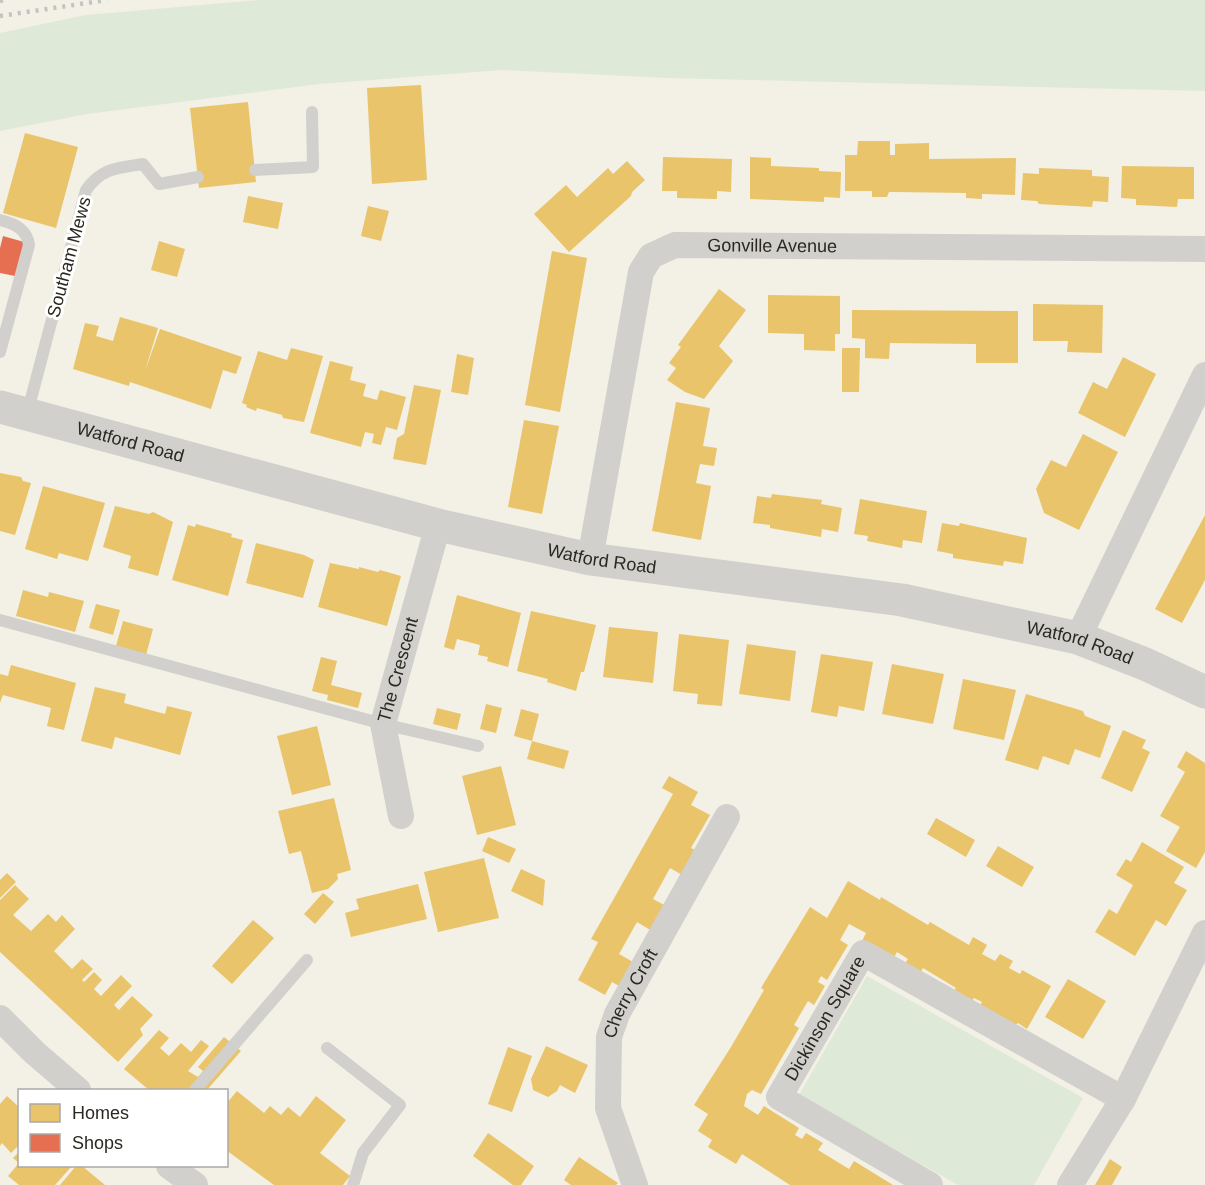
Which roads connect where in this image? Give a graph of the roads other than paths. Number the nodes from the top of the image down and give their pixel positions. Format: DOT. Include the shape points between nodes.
graph roads {
  1 [pos="312,112"];
  2 [pos="255,170"];
  3 [pos="198,177"];
  4 [pos="0,220"];
  5 [pos="1205,249"];
  6 [pos="0,352"];
  7 [pos="1205,375"];
  8 [pos="14,411"];
  9 [pos="438,525"];
  10 [pos="590,559"];
  11 [pos="0,620"];
  12 [pos="1078,638"];
  13 [pos="1205,692"];
  14 [pos="383,724"];
  15 [pos="478,746"];
  16 [pos="401,816"];
  17 [pos="727,818"];
  18 [pos="1205,933"];
  19 [pos="307,960"];
  20 [pos="0,1018"];
  21 [pos="327,1048"];
  22 [pos="77,1089"];
  23 [pos="196,1089"];
  24 [pos="1123,1099"];
  25 [pos="170,1167"];
  26 [pos="195,1185"];
  27 [pos="353,1185"];
  28 [pos="635,1185"];
  29 [pos="930,1185"];
  30 [pos="1070,1185"];
  1 -- 2 [label="lane" via="313,167"];
  3 -- 8 [label="lane, Southam Mews" via="159,183 143,164 116,168 94,179 86,190"];
  4 -- 6 [label="lane" via="22,229 29,245"];
  5 -- 10 [label="street, Gonville Avenue" via="675,245 651,256 641,272"];
  7 -- 12 [label="street"];
  8 -- 9 [label="main road, Watford Road"];
  9 -- 10 [label="main road, Watford Road"];
  9 -- 14 [label="street, The Crescent"];
  10 -- 12 [label="main road, Watford Road" via="902,600"];
  11 -- 14 [label="lane"];
  12 -- 13 [label="main road, Watford Road"];
  14 -- 15 [label="lane"];
  14 -- 16 [label="street, The Crescent"];
  17 -- 28 [label="street, Cherry Croft" via="617,1014 609,1037 608,1108"];
  18 -- 24 [label="street"];
  19 -- 23 [label="lane"];
  20 -- 22 [label="street"];
  21 -- 27 [label="lane" via="400,1105 363,1153"];
  24 -- 29 [label="street, Dickinson Square" via="863,952 779,1097"];
  24 -- 30 [label="street"];
  25 -- 26 [label="street"];
}
